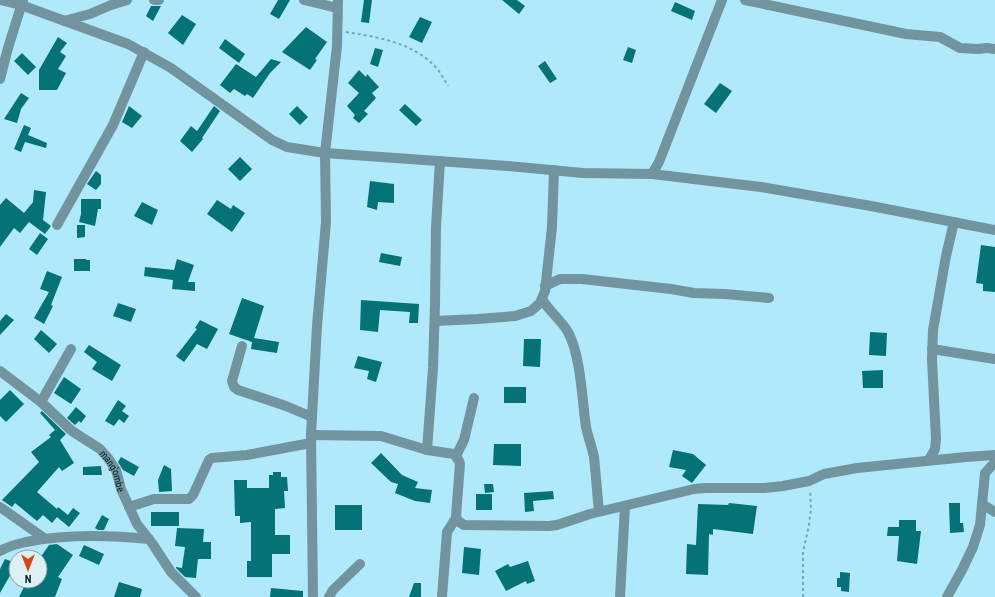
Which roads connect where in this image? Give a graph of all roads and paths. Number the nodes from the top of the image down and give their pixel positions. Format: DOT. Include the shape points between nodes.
graph roads {
  1 [pos="1,0"];
  2 [pos="127,0"];
  3 [pos="154,0"];
  4 [pos="159,0"];
  5 [pos="304,0"];
  6 [pos="722,0"];
  7 [pos="744,0"];
  8 [pos="22,2"];
  9 [pos="338,4"];
  10 [pos="64,21"];
  11 [pos="337,30"];
  12 [pos="995,49"];
  13 [pos="4,51"];
  14 [pos="144,52"];
  15 [pos="0,80"];
  16 [pos="448,86"];
  17 [pos="325,153"];
  18 [pos="440,161"];
  19 [pos="554,170"];
  20 [pos="652,174"];
  21 [pos="954,222"];
  22 [pos="57,225"];
  23 [pos="995,230"];
  24 [pos="545,286"];
  25 [pos="769,298"];
  26 [pos="542,299"];
  27 [pos="435,321"];
  28 [pos="242,346"];
  29 [pos="71,349"];
  30 [pos="932,349"];
  31 [pos="995,358"];
  32 [pos="0,371"];
  33 [pos="474,398"];
  34 [pos="41,402"];
  35 [pos="312,417"];
  36 [pos="311,439"];
  37 [pos="427,450"];
  38 [pos="995,455"];
  39 [pos="456,456"];
  40 [pos="929,460"];
  41 [pos="995,462"];
  42 [pos="809,481"];
  43 [pos="982,504"];
  44 [pos="625,506"];
  45 [pos="0,507"];
  46 [pos="129,507"];
  47 [pos="599,511"];
  48 [pos="995,512"];
  49 [pos="456,518"];
  50 [pos="44,538"];
  51 [pos="149,539"];
  52 [pos="0,551"];
  53 [pos="360,564"];
  54 [pos="196,597"];
  55 [pos="313,597"];
  56 [pos="329,597"];
  57 [pos="442,597"];
  58 [pos="620,597"];
  59 [pos="803,597"];
  60 [pos="947,597"];
  1 -- 8 [label="street"];
  2 -- 10 [label="street"];
  3 -- 4 [label="street"];
  5 -- 9 [label="street"];
  6 -- 20 [label="street" via="659,162"];
  7 -- 12 [label="street" via="906,34 940,38 960,48"];
  8 -- 10 [label="street"];
  8 -- 13 [label="street"];
  9 -- 11 [label="street"];
  10 -- 14 [label="street"];
  11 -- 16 [label="path" via="378,37 412,50 428,60"];
  11 -- 17 [label="street"];
  13 -- 15 [label="street"];
  14 -- 17 [label="street" via="171,68 272,140 287,147"];
  14 -- 22 [label="street" via="113,125"];
  17 -- 18 [label="street"];
  17 -- 35 [label="street" via="326,222"];
  18 -- 19 [label="street"];
  18 -- 27 [label="street"];
  19 -- 20 [label="street"];
  19 -- 24 [label="street" via="552,227"];
  20 -- 21 [label="street" via="761,187"];
  21 -- 23 [label="street"];
  21 -- 30 [label="street"];
  24 -- 25 [label="street" via="560,279 582,279 694,293"];
  24 -- 26 [label="street"];
  26 -- 27 [label="street" via="531,311 515,316"];
  26 -- 47 [label="street" via="569,333 575,354 586,429 594,456"];
  27 -- 37 [label="street"];
  28 -- 35 [label="street" via="232,381 234,387"];
  29 -- 34 [label="street"];
  30 -- 31 [label="street"];
  30 -- 40 [label="street" via="936,439 935,449"];
  32 -- 34 [label="street, mang'ombe"];
  33 -- 39 [label="street" via="464,440"];
  34 -- 46 [label="street, mang'ombe" via="108,458 116,470"];
  35 -- 36 [label="street"];
  36 -- 37 [label="street" via="381,436"];
  36 -- 46 [label="street" via="247,455 212,458 208,460 194,495 189,499 154,499"];
  36 -- 55 [label="street"];
  37 -- 39 [label="street"];
  38 -- 40 [label="street"];
  39 -- 49 [label="street" via="460,464"];
  40 -- 42 [label="street" via="842,470"];
  41 -- 43 [label="street" via="985,473"];
  42 -- 44 [label="street" via="765,488 694,489"];
  42 -- 59 [label="path" via="811,508 810,525 803,552"];
  43 -- 48 [label="street"];
  43 -- 60 [label="street" via="980,525 973,547"];
  44 -- 47 [label="street"];
  44 -- 58 [label="street"];
  45 -- 50 [label="street"];
  46 -- 51 [label="street, mang'ombe" via="137,524"];
  47 -- 49 [label="street" via="549,526 464,525"];
  49 -- 57 [label="street" via="447,532"];
  50 -- 51 [label="street" via="120,536"];
  50 -- 52 [label="street"];
  51 -- 54 [label="street, mang'ombe" via="171,572"];
  53 -- 56 [label="street"];
}
